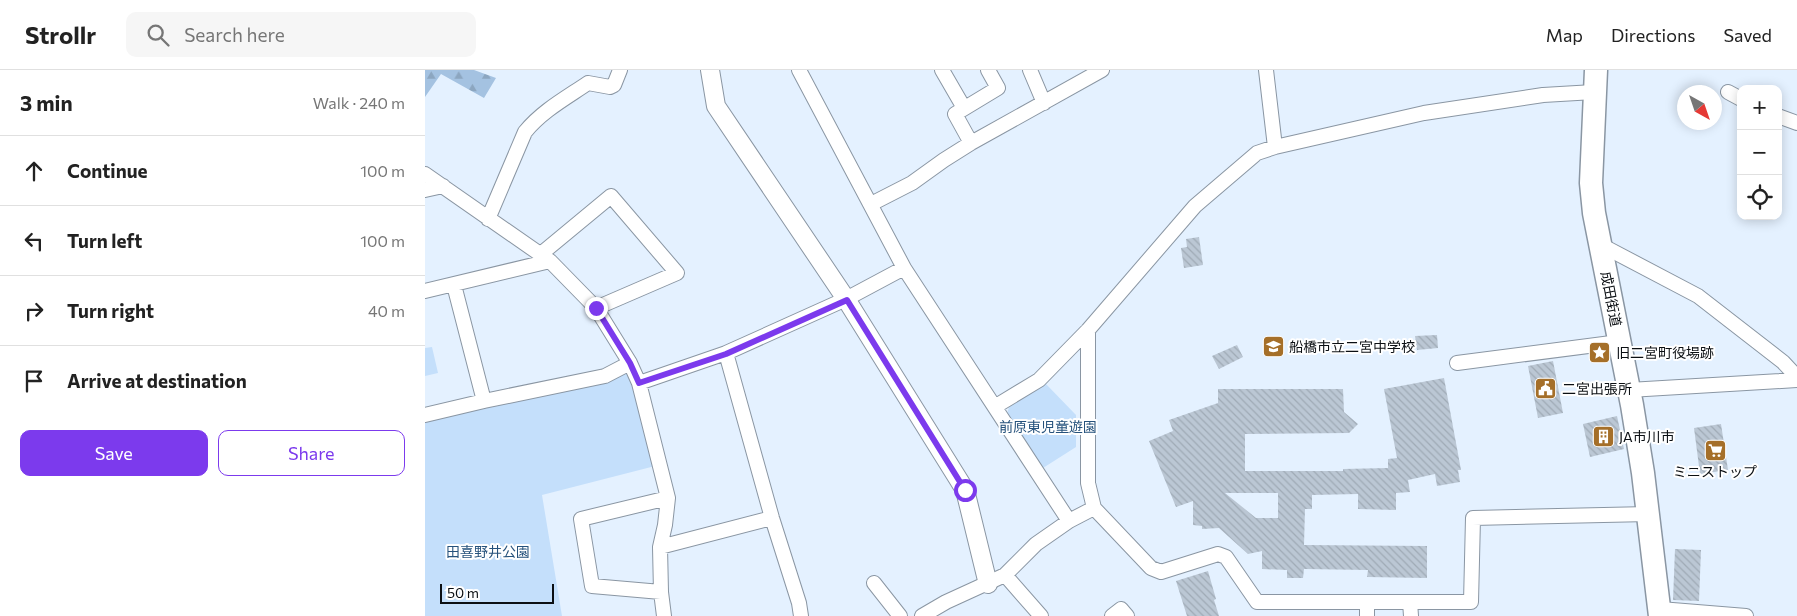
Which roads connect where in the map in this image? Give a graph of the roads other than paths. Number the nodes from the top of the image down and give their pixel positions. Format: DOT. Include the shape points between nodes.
graph roads {
  1 [pos="620,70"];
  2 [pos="710,70"];
  3 [pos="799,70"];
  4 [pos="942,70"];
  5 [pos="988,70"];
  6 [pos="1030,70"];
  7 [pos="1102,70"];
  8 [pos="1266,70"];
  9 [pos="1595,70"];
  10 [pos="1594,92"];
  11 [pos="1728,92"];
  12 [pos="1737,97"];
  13 [pos="1044,103"];
  14 [pos="964,108"];
  15 [pos="1782,117"];
  16 [pos="1797,123"];
  17 [pos="971,143"];
  18 [pos="1275,147"];
  19 [pos="425,174"];
  20 [pos="443,186"];
  21 [pos="425,190"];
  22 [pos="871,204"];
  23 [pos="488,219"];
  24 [pos="1601,245"];
  25 [pos="545,258"];
  26 [pos="904,268"];
  27 [pos="454,285"];
  28 [pos="425,292"];
  29 [pos="847,300"];
  30 [pos="596,308"];
  31 [pos="1088,330"];
  32 [pos="1619,342"];
  33 [pos="726,354"];
  34 [pos="630,363"];
  35 [pos="1457,363"];
  36 [pos="1797,378"];
  37 [pos="639,383"];
  38 [pos="1629,390"];
  39 [pos="484,401"];
  40 [pos="996,406"];
  41 [pos="425,415"];
  42 [pos="668,498"];
  43 [pos="1094,508"];
  44 [pos="1649,514"];
  45 [pos="772,518"];
  46 [pos="1069,521"];
  47 [pos="660,547"];
  48 [pos="1005,575"];
  49 [pos="874,583"];
  50 [pos="987,584"];
  51 [pos="661,592"];
  52 [pos="1290,609"];
  53 [pos="1367,609"];
  54 [pos="1411,609"];
  55 [pos="1660,612"];
  56 [pos="664,616"];
  57 [pos="801,616"];
  58 [pos="900,616"];
  59 [pos="922,616"];
  60 [pos="1041,616"];
  61 [pos="1112,616"];
  62 [pos="1127,616"];
  63 [pos="1746,616"];
  1 -- 23 [label="street" via="614,85 609,88 588,83 550,108 525,132"];
  2 -- 29 [label="street" via="716,106"];
  3 -- 22 [label="street"];
  4 -- 14 [label="street"];
  5 -- 14 [label="street" via="998,88"];
  6 -- 13 [label="street"];
  7 -- 13 [label="street"];
  8 -- 18 [label="street"];
  9 -- 10 [label="highway, 成田街道"];
  10 -- 18 [label="street" via="1543,95 1424,113"];
  10 -- 24 [label="highway, 成田街道" via="1591,183"];
  11 -- 12 [label="street"];
  13 -- 17 [label="street"];
  14 -- 17 [label="street" via="955,114"];
  15 -- 16 [label="street"];
  17 -- 22 [label="street" via="911,183"];
  18 -- 31 [label="street" via="1257,153 1195,206"];
  19 -- 20 [label="street"];
  20 -- 21 [label="street"];
  20 -- 23 [label="street"];
  22 -- 26 [label="street"];
  23 -- 25 [label="street"];
  24 -- 32 [label="highway, 成田街道"];
  24 -- 36 [label="street" via="1698,296 1783,362"];
  25 -- 27 [label="street"];
  25 -- 30 [label="street"];
  25 -- 30 [label="street" via="611,196 677,273"];
  26 -- 29 [label="street"];
  26 -- 40 [label="street"];
  27 -- 28 [label="street"];
  27 -- 39 [label="street"];
  29 -- 33 [label="street"];
  29 -- 50 [label="street" via="965,490"];
  30 -- 34 [label="street"];
  31 -- 40 [label="street" via="1039,380"];
  31 -- 43 [label="street" via="1087,483"];
  32 -- 35 [label="street"];
  32 -- 38 [label="highway, 成田街道"];
  33 -- 37 [label="street"];
  33 -- 45 [label="street"];
  34 -- 37 [label="street"];
  34 -- 39 [label="street" via="605,376"];
  36 -- 38 [label="street"];
  37 -- 42 [label="street"];
  38 -- 44 [label="highway, 成田街道"];
  39 -- 41 [label="street"];
  40 -- 46 [label="street"];
  42 -- 47 [label="street"];
  42 -- 51 [label="street" via="581,519 592,586"];
  43 -- 46 [label="street"];
  43 -- 52 [label="street" via="1151,568 1161,572 1218,554 1226,557 1257,602"];
  44 -- 54 [label="street" via="1473,518 1471,602"];
  44 -- 55 [label="highway, 成田街道"];
  45 -- 47 [label="street"];
  45 -- 57 [label="street"];
  46 -- 48 [label="street" via="1036,544"];
  47 -- 51 [label="street"];
  48 -- 50 [label="street"];
  48 -- 60 [label="street"];
  49 -- 58 [label="street"];
  50 -- 59 [label="street"];
  51 -- 56 [label="street"];
  52 -- 53 [label="street"];
  53 -- 54 [label="street"];
  55 -- 63 [label="street"];
  61 -- 62 [label="street" via="1121,609"];
}
